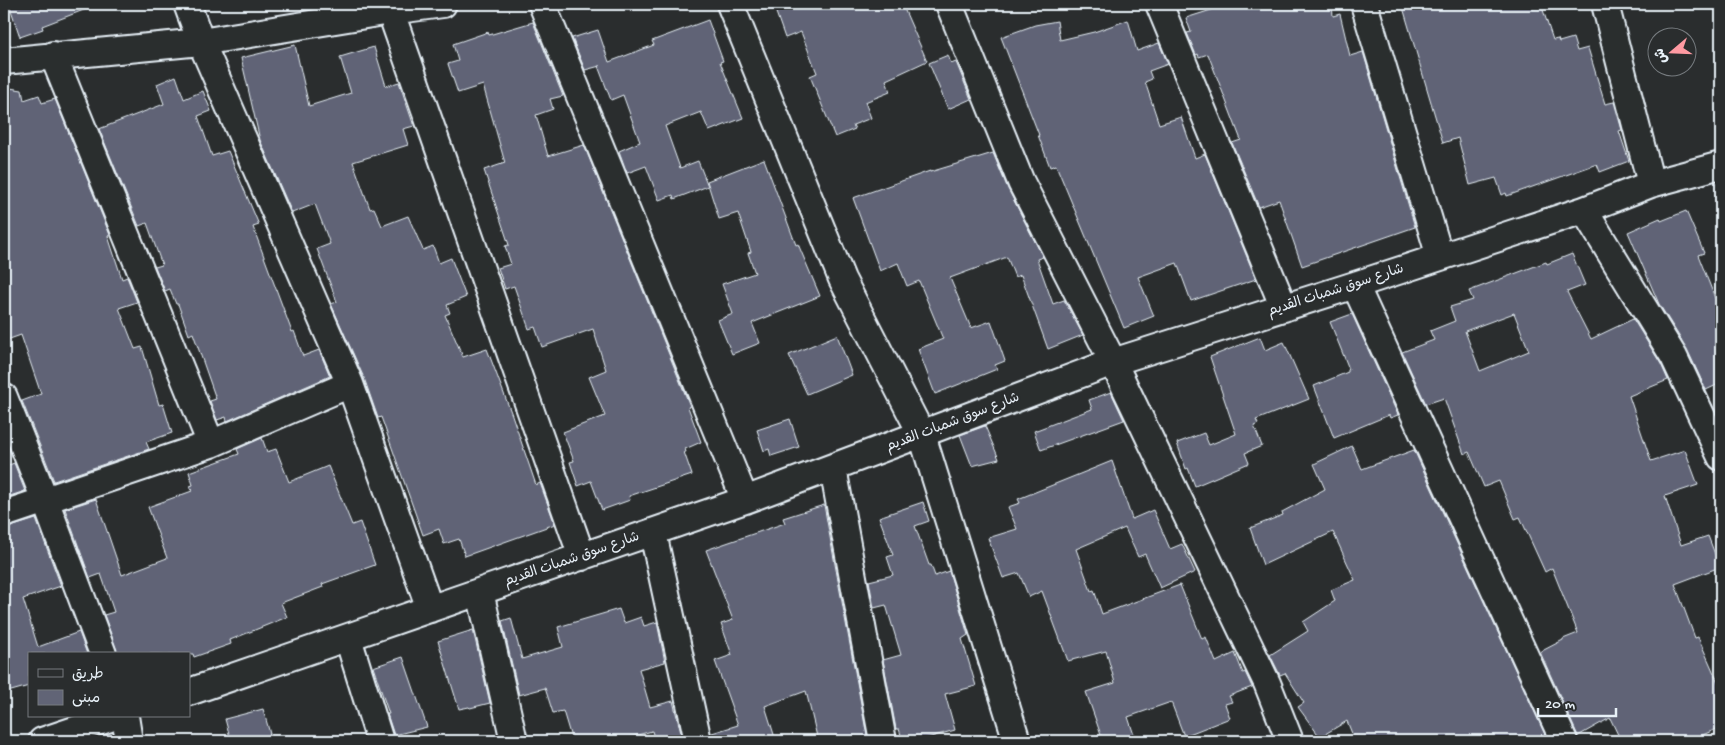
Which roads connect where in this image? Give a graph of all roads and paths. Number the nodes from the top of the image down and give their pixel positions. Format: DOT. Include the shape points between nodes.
graph roads {
  1 [pos="186,4"];
  2 [pos="443,4"];
  3 [pos="542,4"];
  4 [pos="730,4"];
  5 [pos="949,4"];
  6 [pos="1159,4"];
  7 [pos="1364,4"];
  8 [pos="1605,4"];
  9 [pos="389,7"];
  10 [pos="201,42"];
  11 [pos="53,55"];
  12 [pos="4,61"];
  13 [pos="1721,165"];
  14 [pos="1652,184"];
  15 [pos="1584,210"];
  16 [pos="1440,257"];
  17 [pos="1355,286"];
  18 [pos="1284,308"];
  19 [pos="1113,362"];
  20 [pos="350,384"];
  21 [pos="4,397"];
  22 [pos="922,435"];
  23 [pos="211,444"];
  24 [pos="1721,457"];
  25 [pos="832,468"];
  26 [pos="45,500"];
  27 [pos="745,500"];
  28 [pos="4,514"];
  29 [pos="653,533"];
  30 [pos="582,556"];
  31 [pos="480,592"];
  32 [pos="430,610"];
  33 [pos="348,638"];
  34 [pos="102,652"];
  35 [pos="190,692"];
  36 [pos="110,718"];
  37 [pos="125,718"];
  38 [pos="42,741"];
  39 [pos="129,741"];
  40 [pos="380,741"];
  41 [pos="514,741"];
  42 [pos="698,741"];
  43 [pos="883,741"];
  44 [pos="1017,741"];
  45 [pos="1290,741"];
  46 [pos="1564,741"];
  1 -- 10 [label="street"];
  2 -- 9 [label="street"];
  3 -- 27 [label="street"];
  4 -- 22 [label="street" via="842,279"];
  5 -- 19 [label="street" via="1021,182"];
  6 -- 18 [label="street"];
  7 -- 16 [label="street"];
  8 -- 14 [label="street"];
  9 -- 10 [label="street"];
  9 -- 30 [label="street"];
  10 -- 11 [label="street"];
  10 -- 20 [label="street"];
  11 -- 12 [label="street"];
  11 -- 23 [label="street"];
  13 -- 14 [label="street, شارع سوق شمبات القديم"];
  14 -- 15 [label="street, شارع سوق شمبات القديم"];
  15 -- 16 [label="street, شارع سوق شمبات القديم"];
  15 -- 24 [label="street" via="1674,357"];
  16 -- 17 [label="street, شارع سوق شمبات القديم"];
  17 -- 18 [label="street, شارع سوق شمبات القديم"];
  17 -- 46 [label="street"];
  18 -- 19 [label="street, شارع سوق شمبات القديم"];
  19 -- 22 [label="street, شارع سوق شمبات القديم"];
  19 -- 45 [label="street" via="1267,683"];
  20 -- 23 [label="street"];
  20 -- 32 [label="street"];
  21 -- 26 [label="street"];
  22 -- 25 [label="street, شارع سوق شمبات القديم"];
  22 -- 44 [label="street"];
  23 -- 26 [label="street"];
  25 -- 27 [label="street, شارع سوق شمبات القديم"];
  25 -- 43 [label="street"];
  26 -- 28 [label="street"];
  26 -- 34 [label="street"];
  27 -- 29 [label="street, شارع سوق شمبات القديم"];
  29 -- 30 [label="street, شارع سوق شمبات القديم"];
  29 -- 42 [label="street"];
  30 -- 31 [label="street, شارع سوق شمبات القديم"];
  31 -- 32 [label="street, شارع سوق شمبات القديم"];
  31 -- 41 [label="street"];
  32 -- 33 [label="street, شارع سوق شمبات القديم"];
  33 -- 35 [label="street, شارع سوق شمبات القديم"];
  33 -- 40 [label="street"];
  36 -- 38 [label="street"];
  37 -- 39 [label="street"];
}
